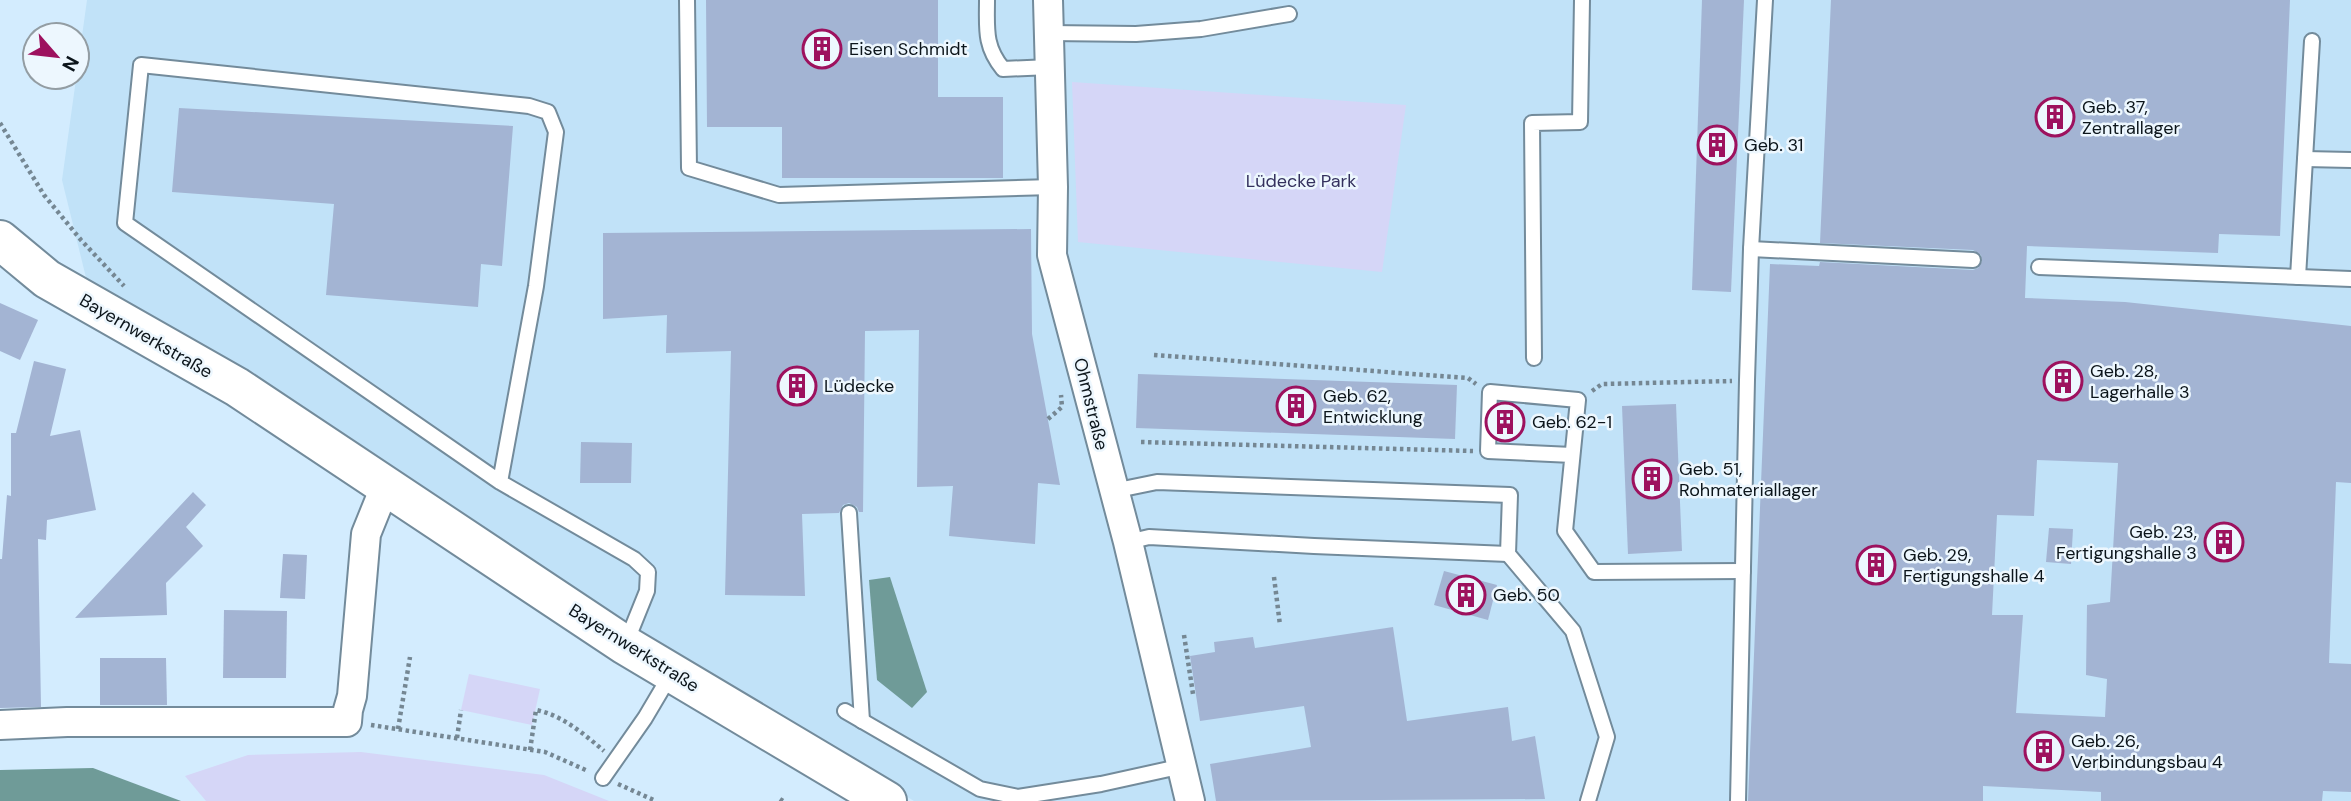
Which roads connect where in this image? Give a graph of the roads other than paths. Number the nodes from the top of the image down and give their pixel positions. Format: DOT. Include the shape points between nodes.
graph roads {
  1 [pos="687,0"];
  2 [pos="987,0"];
  3 [pos="1048,0"];
  4 [pos="1582,0"];
  5 [pos="1765,0"];
  6 [pos="1289,14"];
  7 [pos="1049,33"];
  8 [pos="2312,41"];
  9 [pos="1050,67"];
  10 [pos="2305,159"];
  11 [pos="2351,160"];
  12 [pos="1054,187"];
  13 [pos="0,240"];
  14 [pos="1751,250"];
  15 [pos="1973,260"];
  16 [pos="2039,267"];
  17 [pos="2298,277"];
  18 [pos="2351,279"];
  19 [pos="1534,358"];
  20 [pos="1572,455"];
  21 [pos="500,482"];
  22 [pos="385,487"];
  23 [pos="1113,491"];
  24 [pos="849,513"];
  25 [pos="1128,542"];
  26 [pos="1508,554"];
  27 [pos="1743,571"];
  28 [pos="625,645"];
  29 [pos="672,673"];
  30 [pos="845,711"];
  31 [pos="862,721"];
  32 [pos="0,725"];
  33 [pos="1183,766"];
  34 [pos="603,778"];
  35 [pos="887,801"];
  36 [pos="1190,801"];
  37 [pos="1588,801"];
  38 [pos="1738,801"];
  1 -- 12 [label="lane" via="689,168 779,195"];
  2 -- 9 [label="lane" via="992,56 1003,69"];
  3 -- 7 [label="street, Ohmstraße"];
  4 -- 19 [label="lane" via="1580,122 1532,122"];
  5 -- 14 [label="lane"];
  6 -- 7 [label="lane" via="1201,29"];
  7 -- 9 [label="street, Ohmstraße"];
  8 -- 10 [label="lane"];
  9 -- 12 [label="street, Ohmstraße"];
  10 -- 11 [label="lane"];
  10 -- 17 [label="lane"];
  12 -- 23 [label="street, Ohmstraße" via="1052,255"];
  13 -- 22 [label="street, Bayernwerkstraße" via="47,279 237,387"];
  14 -- 15 [label="lane"];
  14 -- 27 [label="lane"];
  16 -- 17 [label="lane"];
  17 -- 18 [label="lane"];
  20 -- 20 [label="lane" via="1578,400 1490,391 1488,451"];
  20 -- 27 [label="lane" via="1565,531 1594,572"];
  21 -- 21 [label="lane" via="125,223 141,65 529,106 548,112 556,132 536,285"];
  21 -- 28 [label="lane" via="634,559 648,572 647,592"];
  22 -- 28 [label="street, Bayernwerkstraße"];
  22 -- 32 [label="street" via="366,534 347,722"];
  23 -- 25 [label="street, Ohmstraße"];
  23 -- 26 [label="lane" via="1157,482 1510,495"];
  24 -- 31 [label="lane"];
  25 -- 26 [label="lane" via="1149,537"];
  25 -- 33 [label="street, Ohmstraße"];
  26 -- 37 [label="lane" via="1573,631 1607,737"];
  27 -- 38 [label="lane"];
  28 -- 29 [label="street, Bayernwerkstraße"];
  29 -- 34 [label="lane"];
  29 -- 35 [label="street, Bayernwerkstraße"];
  30 -- 31 [label="lane"];
  31 -- 33 [label="lane" via="980,789 1018,797"];
  33 -- 36 [label="street, Ohmstraße"];
}
